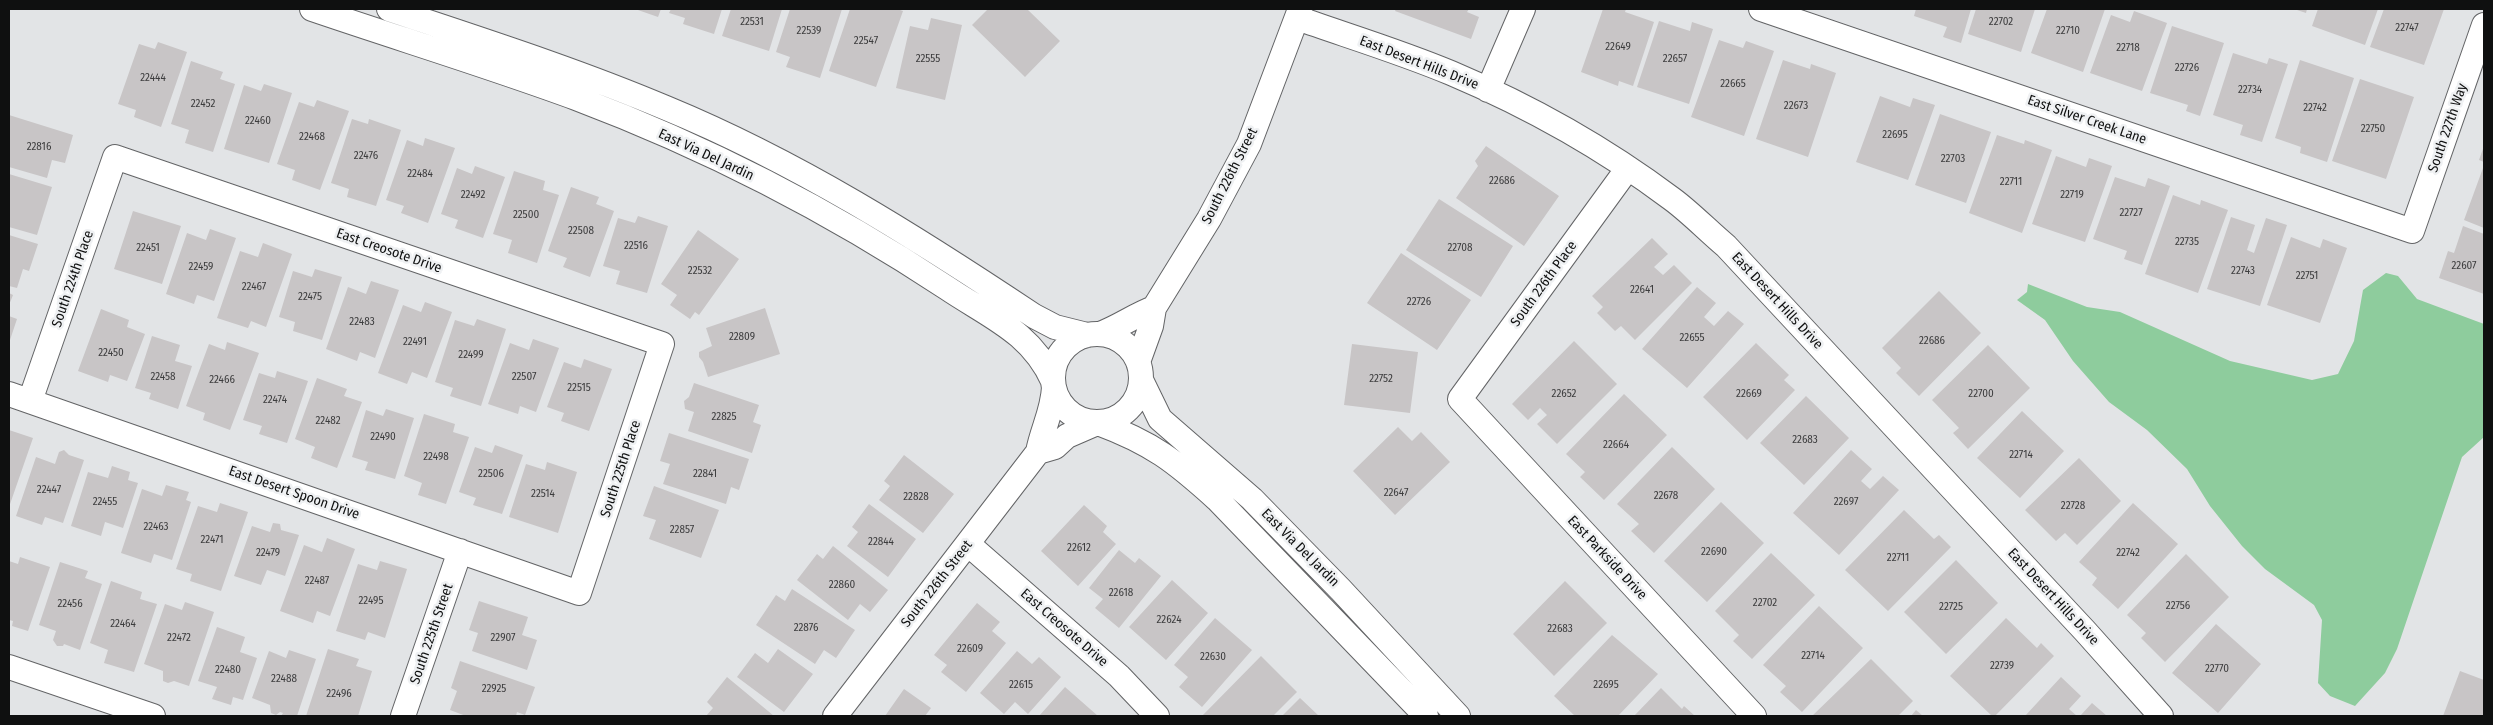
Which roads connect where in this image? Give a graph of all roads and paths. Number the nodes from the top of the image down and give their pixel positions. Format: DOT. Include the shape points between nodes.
graph roads {
  1 [pos="312,9"];
  2 [pos="389,9"];
  3 [pos="1523,9"];
  4 [pos="1761,9"];
  5 [pos="1298,14"];
  6 [pos="2484,25"];
  7 [pos="1488,90"];
  8 [pos="115,157"];
  9 [pos="1628,168"];
  10 [pos="2412,231"];
  11 [pos="1154,308"];
  12 [pos="1094,335"];
  13 [pos="662,344"];
  14 [pos="1140,372"];
  15 [pos="1053,384"];
  16 [pos="20,397"];
  17 [pos="1460,399"];
  18 [pos="1098,423"];
  19 [pos="1038,452"];
  20 [pos="968,544"];
  21 [pos="460,551"];
  22 [pos="579,593"];
  23 [pos="9,667"];
  24 [pos="153,716"];
  25 [pos="403,716"];
  26 [pos="835,716"];
  27 [pos="1157,716"];
  28 [pos="1426,716"];
  29 [pos="1458,716"];
  30 [pos="1754,716"];
  31 [pos="2161,716"];
  1 -- 15 [label="street, East Via Del Jardin" via="576,99 686,144 794,197 853,230 1020,335 1045,362"];
  2 -- 12 [label="street, East Via Del Jardin" via="562,68 667,108 731,137 852,200 1034,316 1055,327"];
  3 -- 7 [label="street"];
  4 -- 10 [label="street, East Silver Creek Lane"];
  5 -- 7 [label="street, East Desert Hills Drive"];
  5 -- 11 [label="street, South 226th Street" via="1249,144 1209,219"];
  6 -- 10 [label="street, South 227th Way"];
  7 -- 9 [label="street, East Desert Hills Drive" via="1550,120"];
  8 -- 13 [label="street, East Creosote Drive"];
  8 -- 16 [label="street, South 224th Place"];
  9 -- 17 [label="street, South 226th Place"];
  9 -- 31 [label="street, East Desert Hills Drive" via="1673,200 1726,246"];
  11 -- 12 [label="street" via="1117,328"];
  11 -- 14 [label="street, South 226th Street"];
  12 -- 14 [label="street" via="1123,343 1132,351"];
  12 -- 15 [label="street" via="1066,347 1054,368"];
  13 -- 22 [label="street, South 225th Place"];
  14 -- 18 [label="street" via="1139,395 1128,410 1111,421"];
  14 -- 29 [label="street, East Via Del Jardin" via="1160,419 1252,499"];
  15 -- 18 [label="street" via="1057,397 1069,413 1087,422"];
  15 -- 19 [label="street, South 226th Street" via="1053,405"];
  16 -- 21 [label="street, East Desert Spoon Drive"];
  17 -- 30 [label="street, East Parkside Drive"];
  18 -- 19 [label="street, South 226th Street" via="1067,436 1055,447"];
  18 -- 28 [label="street, East Via Del Jardin" via="1142,440 1189,473 1224,505"];
  19 -- 20 [label="street, South 226th Street"];
  20 -- 26 [label="street, South 226th Street"];
  20 -- 27 [label="street, East Creosote Drive" via="1119,676"];
  21 -- 22 [label="street, East Desert Spoon Drive"];
  21 -- 25 [label="street, South 225th Street"];
  23 -- 24 [label="street"];
}
